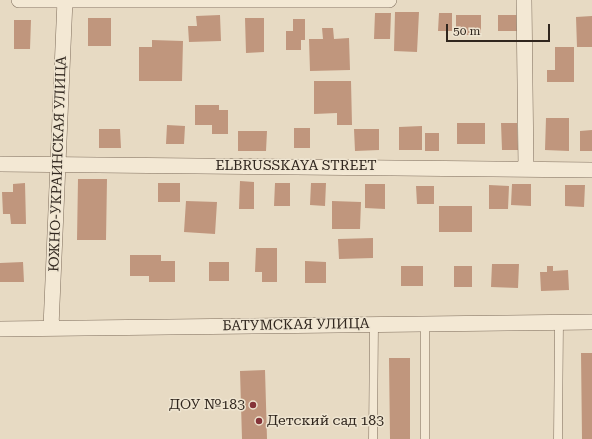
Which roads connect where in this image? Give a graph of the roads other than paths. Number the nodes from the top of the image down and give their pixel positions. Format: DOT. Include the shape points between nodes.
graph roads {
  1 [pos="19,0"];
  2 [pos="65,0"];
  3 [pos="389,0"];
  4 [pos="524,0"];
  5 [pos="0,164"];
  6 [pos="58,165"];
  7 [pos="526,168"];
  8 [pos="592,170"];
  9 [pos="559,322"];
  10 [pos="592,322"];
  11 [pos="425,323"];
  12 [pos="374,324"];
  13 [pos="51,327"];
  14 [pos="0,329"];
  15 [pos="373,439"];
  16 [pos="425,439"];
  17 [pos="558,439"];
  1 -- 2 [label="street"];
  2 -- 3 [label="street"];
  2 -- 6 [label="street, ЮЖНО-УКРАИНСКАЯ УЛИЦА"];
  4 -- 7 [label="street"];
  5 -- 6 [label="street, ELBRUSSKAYA STREET"];
  6 -- 7 [label="street, ELBRUSSKAYA STREET"];
  6 -- 13 [label="street, ЮЖНО-УКРАИНСКАЯ УЛИЦА"];
  7 -- 8 [label="street, ELBRUSSKAYA STREET"];
  9 -- 10 [label="street, БАТУМСКАЯ УЛИЦА"];
  9 -- 11 [label="street, БАТУМСКАЯ УЛИЦА"];
  9 -- 17 [label="lane"];
  11 -- 12 [label="street, БАТУМСКАЯ УЛИЦА"];
  11 -- 16 [label="lane"];
  12 -- 13 [label="street, БАТУМСКАЯ УЛИЦА"];
  12 -- 15 [label="lane"];
  13 -- 14 [label="street, БАТУМСКАЯ УЛИЦА"];
}
